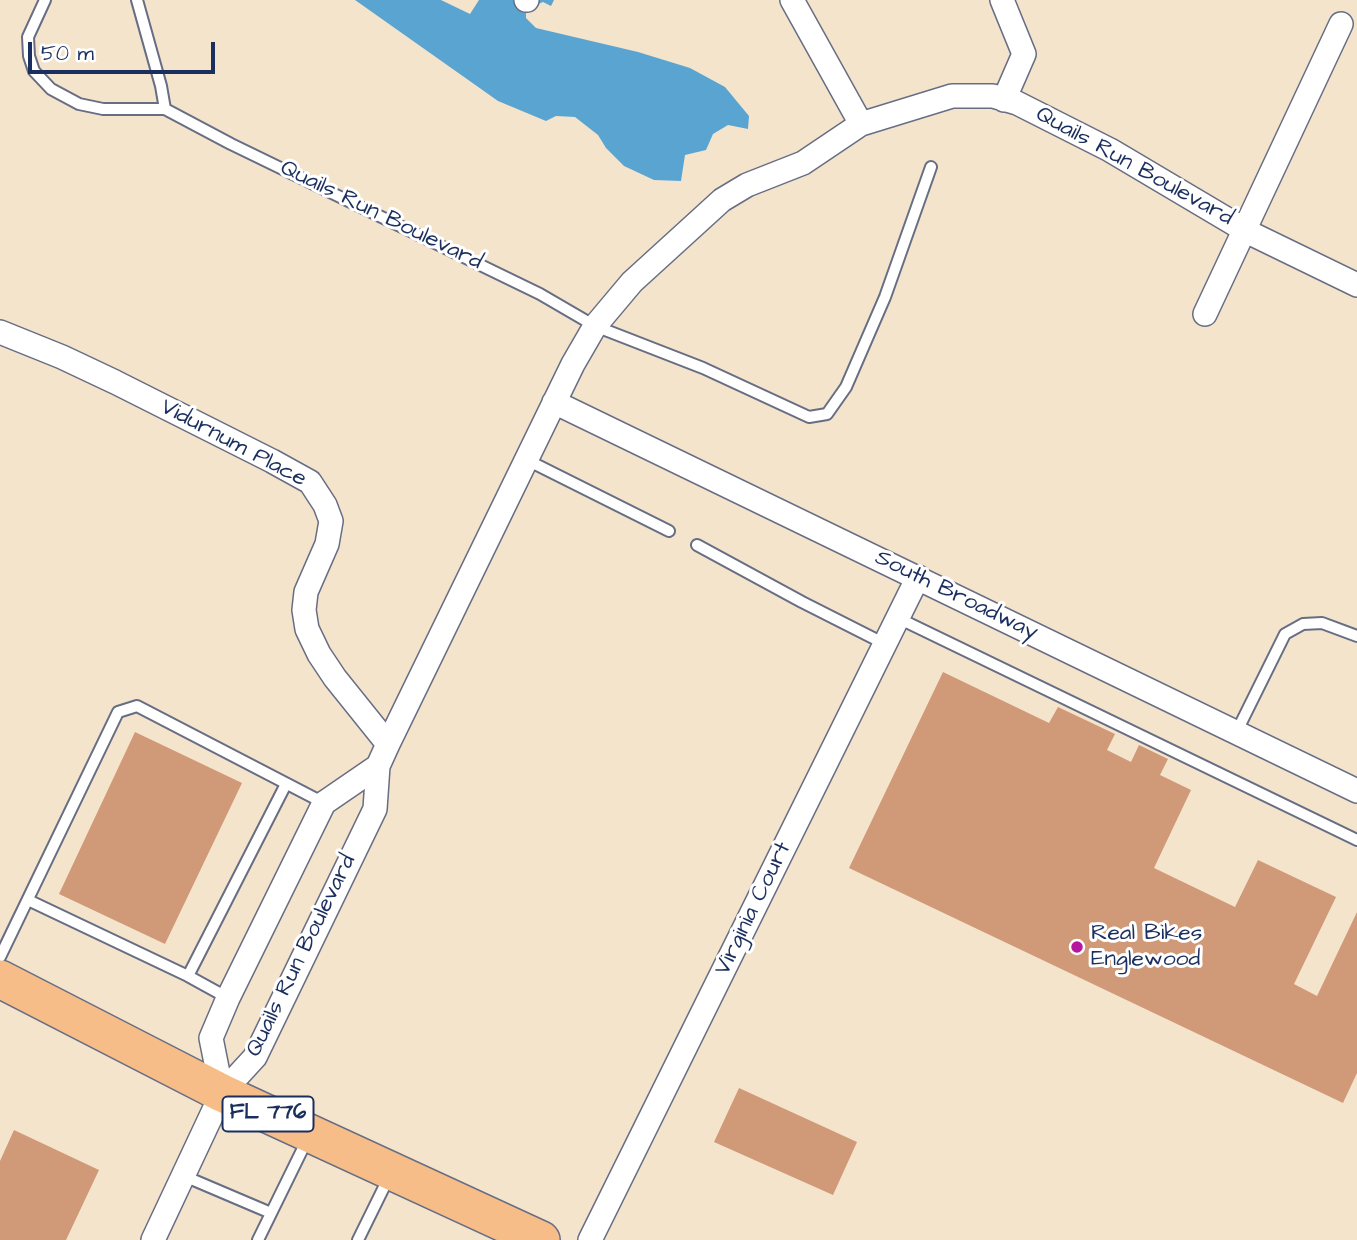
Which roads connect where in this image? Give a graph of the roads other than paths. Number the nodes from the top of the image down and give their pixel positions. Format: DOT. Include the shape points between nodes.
graph roads {
  1 [pos="45,0"];
  2 [pos="137,0"];
  3 [pos="792,0"];
  4 [pos="1002,0"];
  5 [pos="1341,24"];
  6 [pos="1004,100"];
  7 [pos="165,110"];
  8 [pos="861,124"];
  9 [pos="931,167"];
  10 [pos="1244,229"];
  11 [pos="1357,285"];
  12 [pos="1205,313"];
  13 [pos="595,326"];
  14 [pos="0,332"];
  15 [pos="554,402"];
  16 [pos="526,459"];
  17 [pos="669,531"];
  18 [pos="697,545"];
  19 [pos="918,578"];
  20 [pos="898,618"];
  21 [pos="1357,636"];
  22 [pos="885,643"];
  23 [pos="1237,731"];
  24 [pos="388,744"];
  25 [pos="378,766"];
  26 [pos="286,784"];
  27 [pos="1357,791"];
  28 [pos="324,803"];
  29 [pos="1357,840"];
  30 [pos="28,900"];
  31 [pos="0,957"];
  32 [pos="188,976"];
  33 [pos="0,979"];
  34 [pos="228,998"];
  35 [pos="222,1093"];
  36 [pos="310,1133"];
  37 [pos="392,1171"];
  38 [pos="184,1176"];
  39 [pos="271,1213"];
  40 [pos="360,1239"];
  41 [pos="153,1240"];
  42 [pos="258,1240"];
  43 [pos="541,1240"];
  44 [pos="590,1240"];
  1 -- 7 [label="lane, Quails Run Boulevard" via="28,37 29,56 34,71 51,89 79,104 103,109"];
  2 -- 7 [label="lane"];
  3 -- 8 [label="street"];
  4 -- 6 [label="street" via="1024,54"];
  5 -- 10 [label="street"];
  6 -- 8 [label="street, Quails Run Boulevard" via="952,96"];
  6 -- 10 [label="street, Quails Run Boulevard" via="1110,150"];
  7 -- 13 [label="lane, Quails Run Boulevard" via="540,294"];
  8 -- 13 [label="street, Quails Run Boulevard" via="803,163 722,200 632,282"];
  9 -- 13 [label="lane, Quails Run Boulevard" via="885,298 846,387 827,414 809,417 703,368"];
  10 -- 11 [label="street, Quails Run Boulevard"];
  10 -- 12 [label="street"];
  13 -- 15 [label="street, Quails Run Boulevard"];
  14 -- 24 [label="street, Vidurnum Place" via="115,382 310,482 331,521 327,544 306,592 307,629 335,678"];
  15 -- 16 [label="street, Quails Run Boulevard"];
  15 -- 19 [label="street, South Broadway"];
  16 -- 17 [label="lane"];
  16 -- 24 [label="street, Quails Run Boulevard"];
  18 -- 22 [label="lane"];
  19 -- 20 [label="street, Virginia Court"];
  19 -- 23 [label="street, South Broadway"];
  20 -- 22 [label="street, Virginia Court"];
  20 -- 29 [label="lane"];
  21 -- 23 [label="lane" via="1322,624 1303,624 1285,634"];
  22 -- 44 [label="street, Virginia Court"];
  23 -- 27 [label="street, South Broadway"];
  24 -- 25 [label="street, Quails Run Boulevard"];
  25 -- 28 [label="street, Quails Run Boulevard"];
  25 -- 35 [label="street, Quails Run Boulevard" via="375,809 255,1058"];
  26 -- 28 [label="lane"];
  26 -- 30 [label="lane" via="136,706 118,712"];
  26 -- 32 [label="lane"];
  28 -- 34 [label="street, Quails Run Boulevard"];
  30 -- 31 [label="lane"];
  30 -- 32 [label="lane"];
  32 -- 34 [label="lane"];
  33 -- 35 [label="main road, FL 776"];
  34 -- 35 [label="street, Quails Run Boulevard" via="211,1038"];
  35 -- 36 [label="main road, FL 776"];
  35 -- 38 [label="street"];
  36 -- 37 [label="main road, FL 776"];
  36 -- 39 [label="lane"];
  37 -- 40 [label="lane"];
  37 -- 43 [label="main road, FL 776"];
  38 -- 39 [label="lane"];
  38 -- 41 [label="street"];
  39 -- 42 [label="lane"];
}
